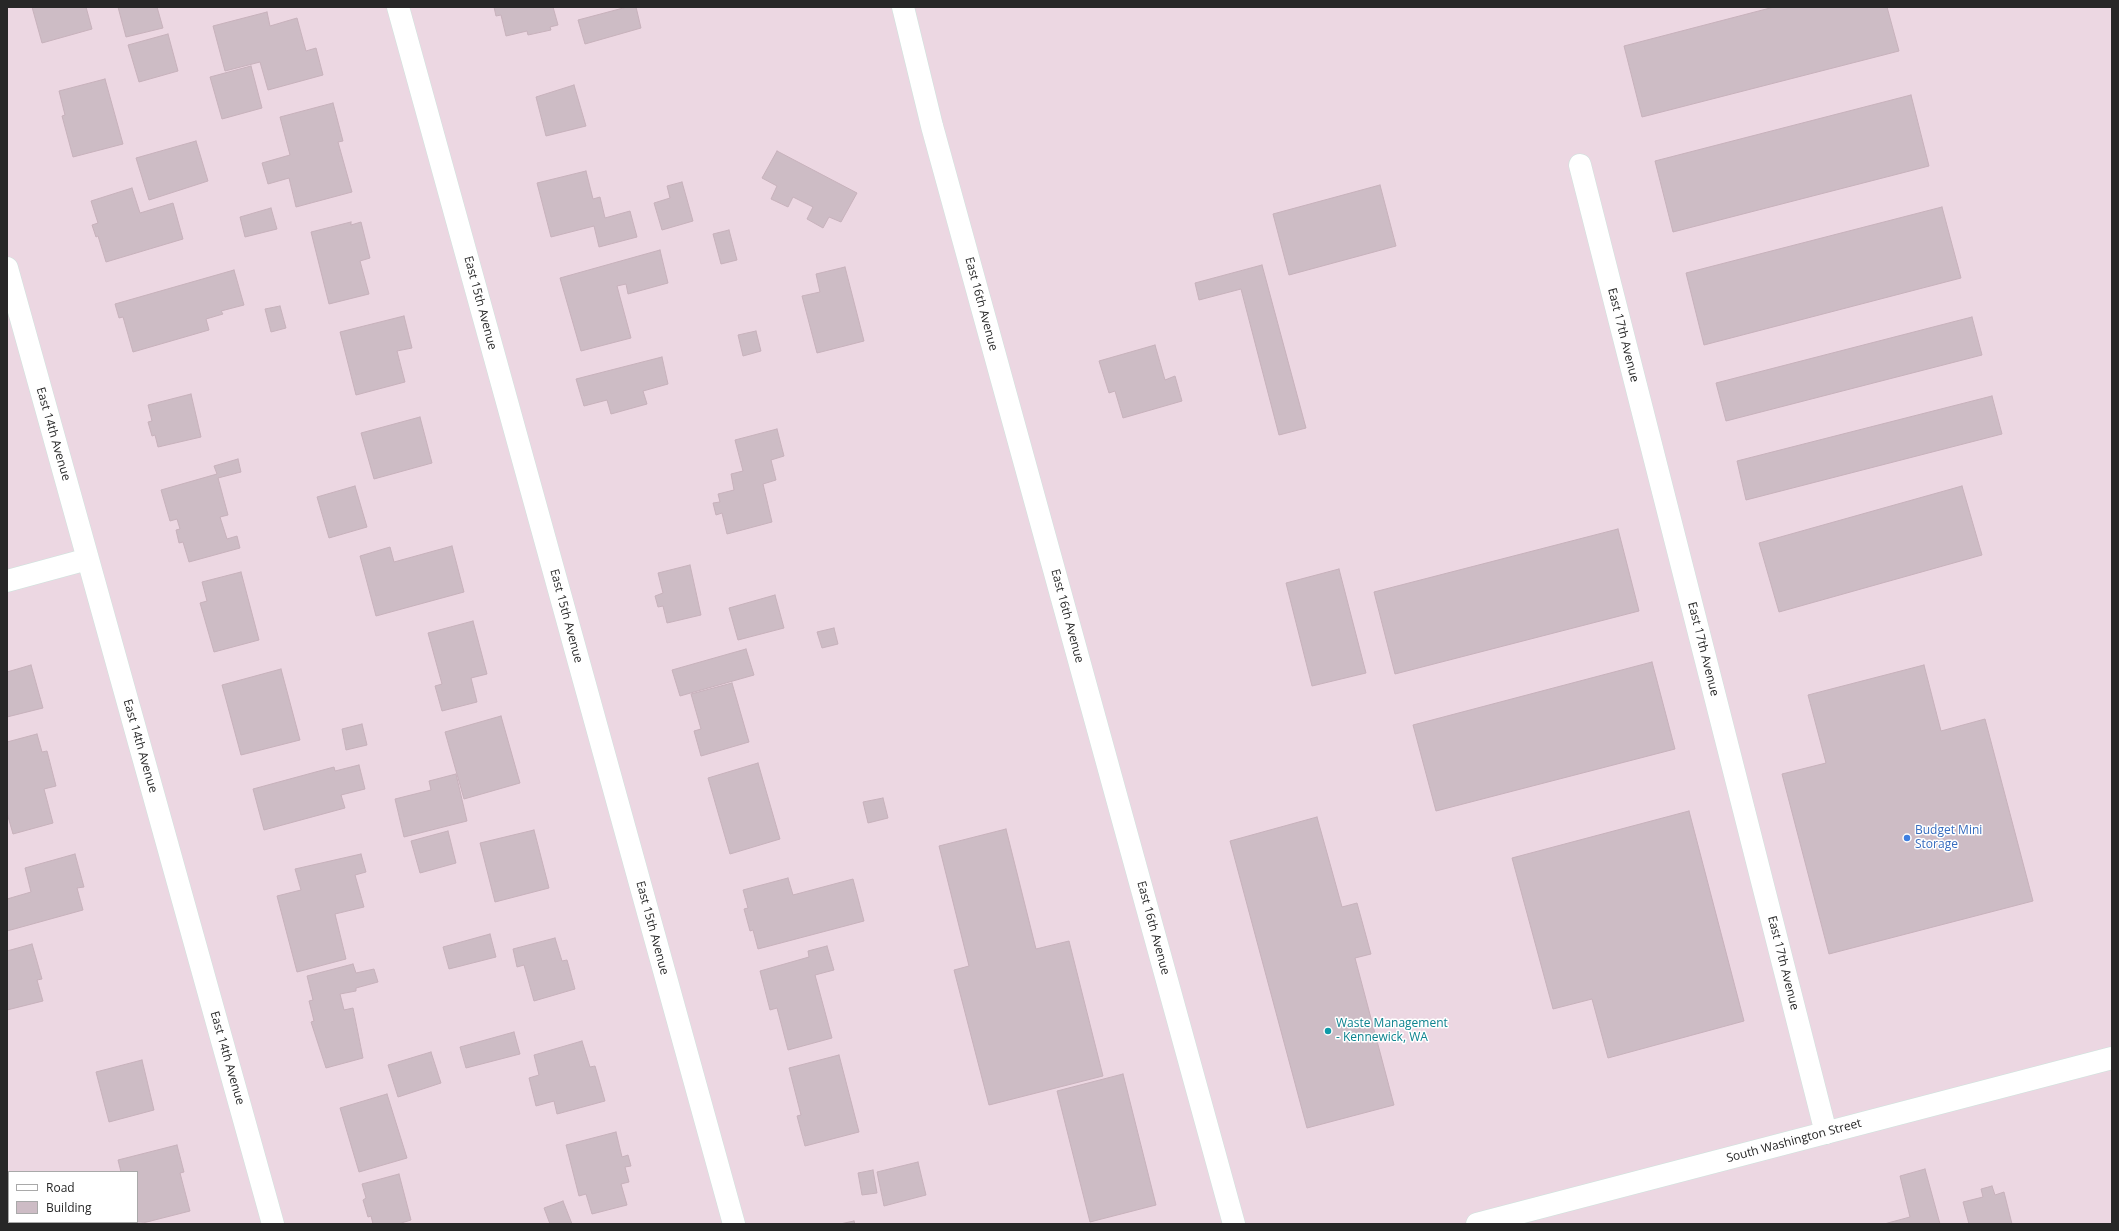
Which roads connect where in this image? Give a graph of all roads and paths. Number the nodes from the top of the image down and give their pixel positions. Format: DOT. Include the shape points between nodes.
graph roads {
  1 [pos="398,7"];
  2 [pos="903,7"];
  3 [pos="1580,165"];
  4 [pos="7,268"];
  5 [pos="88,559"];
  6 [pos="7,581"];
  7 [pos="2112,1058"];
  8 [pos="1826,1133"];
  9 [pos="273,1224"];
  10 [pos="734,1224"];
  11 [pos="1234,1224"];
  12 [pos="1477,1224"];
  1 -- 10 [label="street, East 15th Avenue"];
  2 -- 11 [label="street, East 16th Avenue" via="932,126"];
  3 -- 8 [label="street, East 17th Avenue"];
  4 -- 5 [label="street, East 14th Avenue"];
  5 -- 6 [label="street"];
  5 -- 9 [label="street, East 14th Avenue"];
  7 -- 8 [label="street, South Washington Street"];
  8 -- 12 [label="street, South Washington Street"];
}
